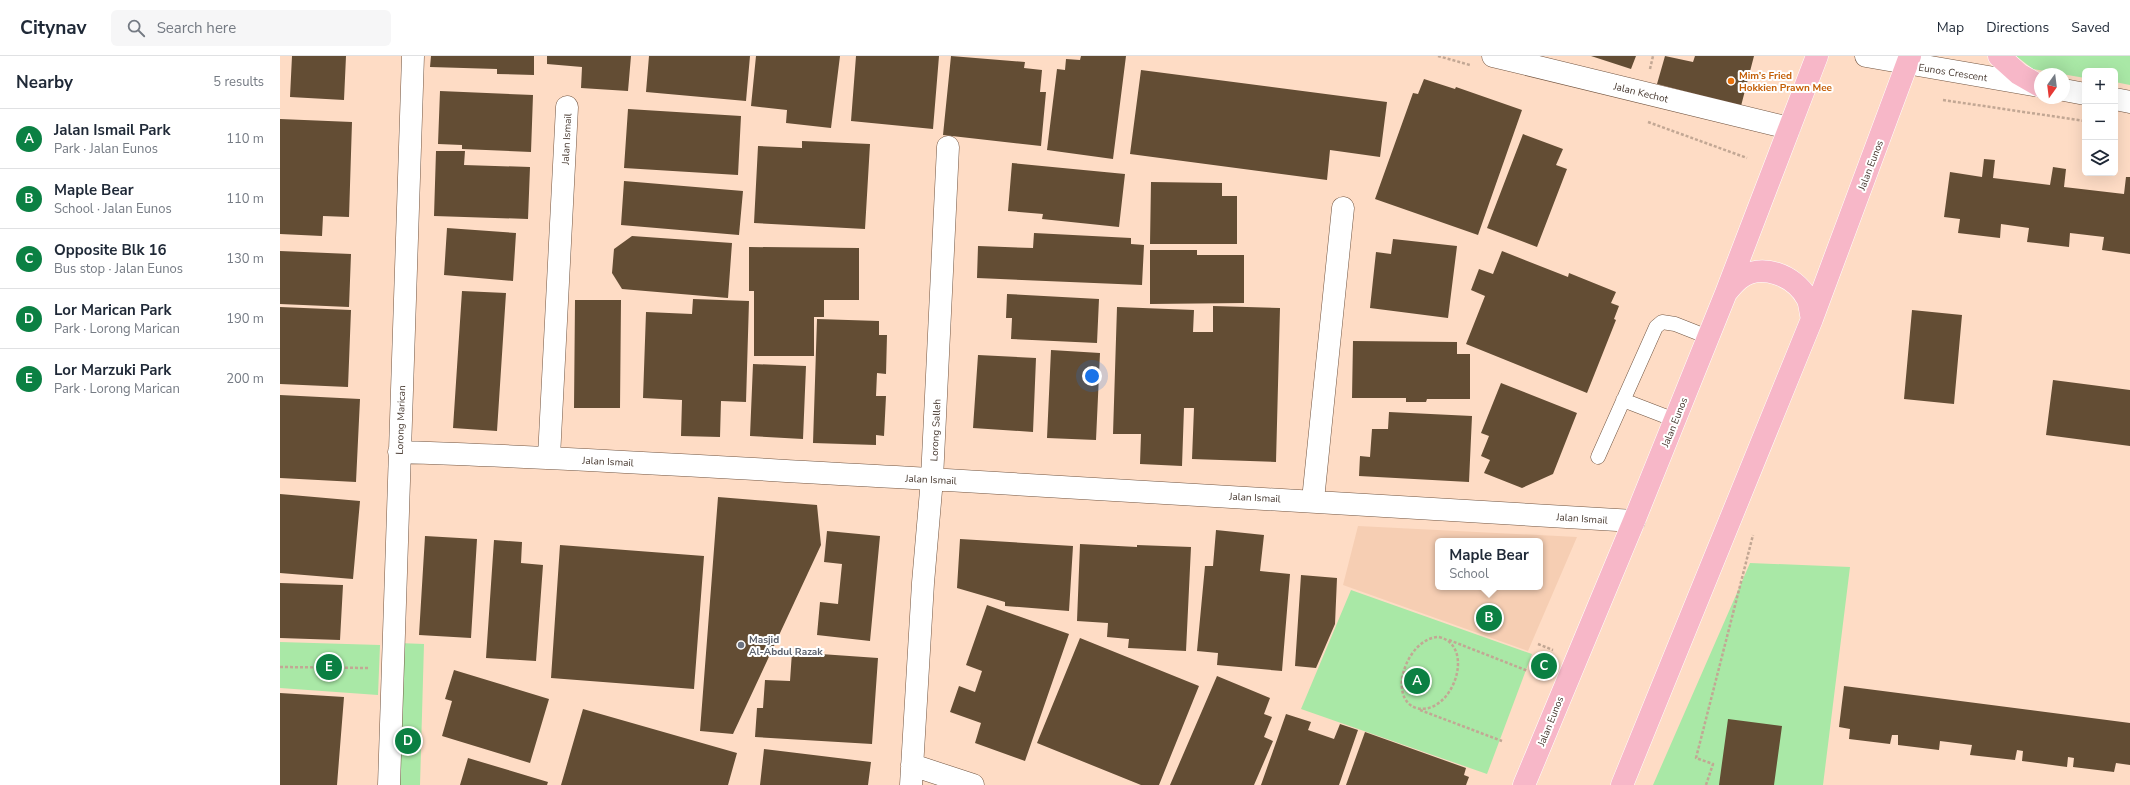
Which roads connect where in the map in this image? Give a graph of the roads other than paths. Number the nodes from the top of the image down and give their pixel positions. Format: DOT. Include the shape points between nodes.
graph roads {
  1 [pos="413,56"];
  2 [pos="1493,56"];
  3 [pos="1817,56"];
  4 [pos="1866,56"];
  5 [pos="1999,56"];
  6 [pos="1908,60"];
  7 [pos="2034,83"];
  8 [pos="2034,85"];
  9 [pos="2070,91"];
  10 [pos="2082,93"];
  11 [pos="2118,100"];
  12 [pos="2130,102"];
  13 [pos="568,108"];
  14 [pos="1789,128"];
  15 [pos="948,147"];
  16 [pos="1343,208"];
  17 [pos="1726,293"];
  18 [pos="1812,319"];
  19 [pos="1708,337"];
  20 [pos="1623,400"];
  21 [pos="1675,420"];
  22 [pos="399,452"];
  23 [pos="1598,457"];
  24 [pos="549,458"];
  25 [pos="932,479"];
  26 [pos="1313,500"];
  27 [pos="1634,521"];
  28 [pos="912,775"];
  29 [pos="389,785"];
  30 [pos="973,785"];
  31 [pos="1524,785"];
  32 [pos="1622,785"];
  1 -- 22 [label="street, Lorong Marican"];
  2 -- 14 [label="street, Jalan Kechot"];
  3 -- 14 [label="highway, Jalan Eunos"];
  4 -- 6 [label="street, Eunos Crescent"];
  5 -- 7 [label="highway" via="2019,74"];
  6 -- 8 [label="street, Eunos Crescent"];
  6 -- 18 [label="highway, Jalan Eunos"];
  9 -- 10 [label="street"];
  11 -- 12 [label="street"];
  13 -- 24 [label="street, Jalan Ismail"];
  14 -- 17 [label="highway, Jalan Eunos"];
  15 -- 25 [label="street, Lorong Salleh"];
  16 -- 26 [label="street"];
  17 -- 18 [label="highway" via="1740,278 1759,272 1779,273 1796,283 1808,299"];
  17 -- 19 [label="highway, Jalan Eunos"];
  18 -- 32 [label="highway, Jalan Eunos"];
  19 -- 20 [label="lane" via="1675,324 1662,322 1656,328"];
  19 -- 21 [label="highway, Jalan Eunos"];
  20 -- 21 [label="lane"];
  20 -- 23 [label="lane"];
  21 -- 27 [label="highway, Jalan Eunos"];
  22 -- 24 [label="street, Jalan Ismail"];
  22 -- 29 [label="street, Lorong Marican"];
  24 -- 25 [label="street, Jalan Ismail"];
  25 -- 26 [label="street, Jalan Ismail"];
  25 -- 28 [label="street, Lorong Salleh"];
  26 -- 27 [label="street, Jalan Ismail"];
  27 -- 31 [label="highway, Jalan Eunos"];
  28 -- 30 [label="street"];
}
